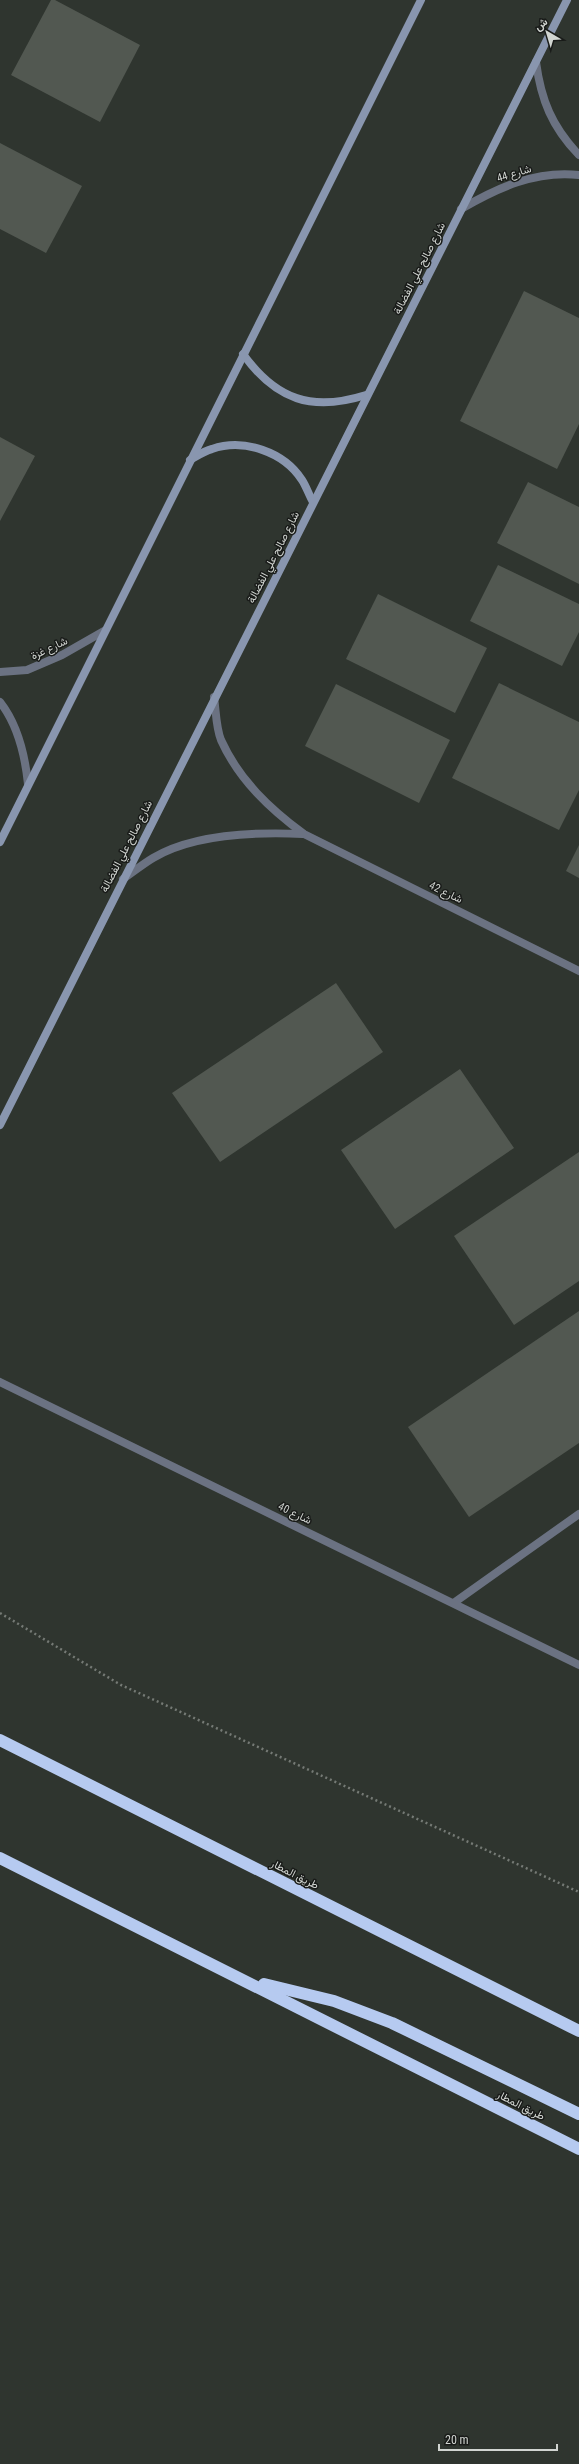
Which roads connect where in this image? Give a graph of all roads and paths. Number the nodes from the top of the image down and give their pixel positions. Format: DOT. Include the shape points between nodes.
graph roads {
  1 [pos="421,0"];
  2 [pos="567,0"];
  3 [pos="536,62"];
  4 [pos="579,156"];
  5 [pos="579,175"];
  6 [pos="461,209"];
  7 [pos="243,354"];
  8 [pos="366,395"];
  9 [pos="190,460"];
  10 [pos="313,502"];
  11 [pos="104,631"];
  12 [pos="0,672"];
  13 [pos="214,697"];
  14 [pos="0,702"];
  15 [pos="28,784"];
  16 [pos="304,834"];
  17 [pos="0,842"];
  18 [pos="122,880"];
  19 [pos="579,971"];
  20 [pos="0,1125"];
  21 [pos="0,1382"];
  22 [pos="579,1514"];
  23 [pos="455,1602"];
  24 [pos="0,1613"];
  25 [pos="579,1665"];
  26 [pos="0,1740"];
  27 [pos="0,1858"];
  28 [pos="579,1892"];
  29 [pos="247,1980"];
  30 [pos="579,2032"];
  31 [pos="579,2114"];
  32 [pos="579,2149"];
  1 -- 7 [label="street"];
  2 -- 3 [label="street, شارع صالح علي الفضالة"];
  3 -- 4 [label="street" via="539,85 547,109 562,137"];
  3 -- 6 [label="street, شارع صالح علي الفضالة"];
  5 -- 6 [label="street, شارع 44" via="538,177 506,184"];
  6 -- 8 [label="street, شارع صالح علي الفضالة"];
  7 -- 8 [label="street" via="257,373 275,389 296,399 319,403 343,402"];
  7 -- 9 [label="street"];
  8 -- 10 [label="street, شارع صالح علي الفضالة"];
  9 -- 10 [label="street" via="212,449 237,445 262,449 285,461 302,479"];
  9 -- 11 [label="street"];
  10 -- 13 [label="street, شارع صالح علي الفضالة"];
  11 -- 12 [label="street, شارع غزة" via="62,655 27,670"];
  11 -- 15 [label="street"];
  13 -- 16 [label="street, شارع 42" via="221,739 238,769 258,795"];
  13 -- 18 [label="street, شارع صالح علي الفضالة"];
  14 -- 15 [label="street" via="19,738"];
  15 -- 17 [label="street"];
  16 -- 18 [label="street, شارع 42" via="236,834 189,844 154,857"];
  16 -- 19 [label="street, شارع 42"];
  18 -- 20 [label="street, شارع صالح علي الفضالة"];
  21 -- 23 [label="street, شارع 40"];
  22 -- 23 [label="street"];
  23 -- 25 [label="street, شارع 40"];
  24 -- 28 [label="path" via="121,1685"];
  26 -- 30 [label="highway, طريق المطار"];
  27 -- 29 [label="highway, طريق المطار"];
  29 -- 31 [label="highway" via="334,2001 392,2023"];
  29 -- 32 [label="highway, طريق المطار"];
}
